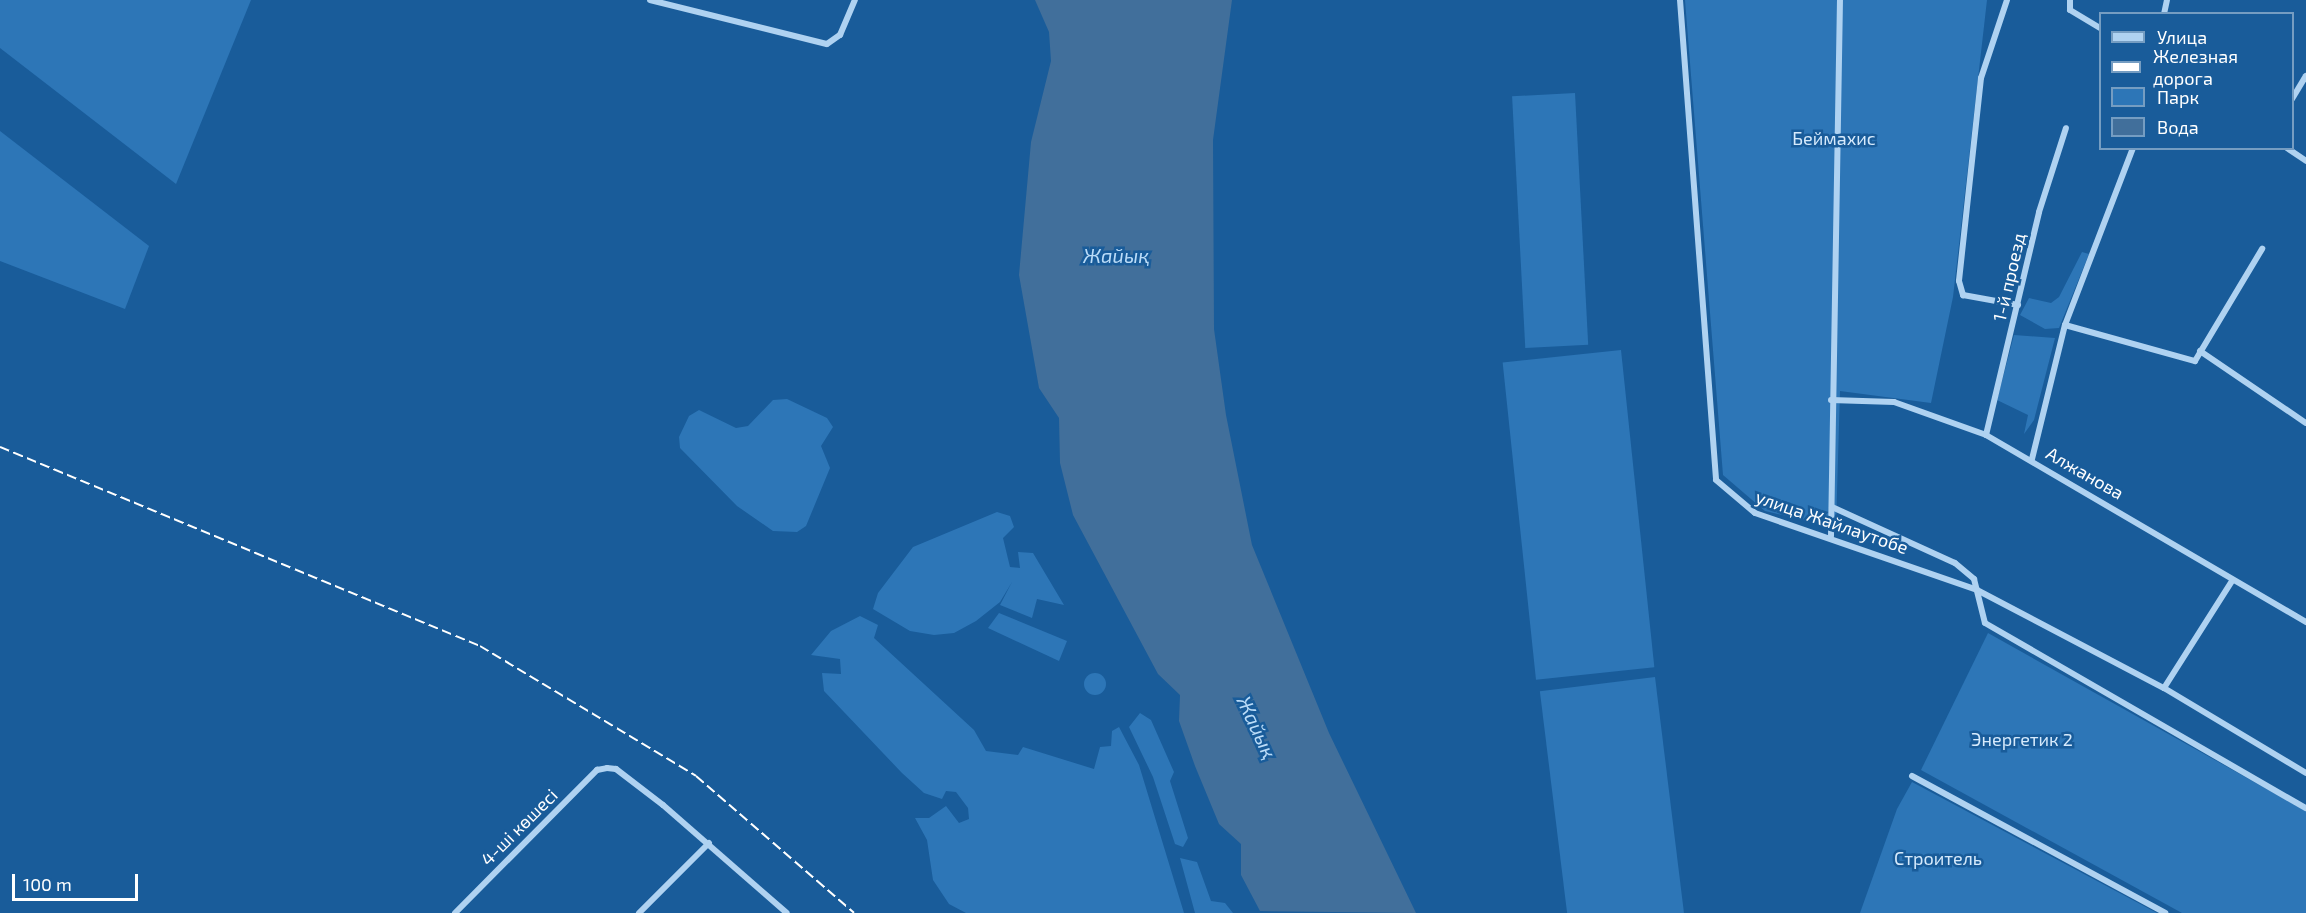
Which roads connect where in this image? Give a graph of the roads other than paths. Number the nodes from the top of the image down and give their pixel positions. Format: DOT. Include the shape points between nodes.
graph roads {
  1 [pos="650,0"];
  2 [pos="855,0"];
  3 [pos="1680,0"];
  4 [pos="1840,0"];
  5 [pos="2007,0"];
  6 [pos="2070,0"];
  7 [pos="2099,27"];
  8 [pos="2306,76"];
  9 [pos="2294,96"];
  10 [pos="2066,128"];
  11 [pos="2132,150"];
  12 [pos="2290,150"];
  13 [pos="2306,161"];
  14 [pos="2262,249"];
  15 [pos="2018,305"];
  16 [pos="2065,325"];
  17 [pos="2200,351"];
  18 [pos="1831,400"];
  19 [pos="2306,423"];
  20 [pos="1986,435"];
  21 [pos="2032,459"];
  22 [pos="1832,507"];
  23 [pos="1831,536"];
  24 [pos="2232,581"];
  25 [pos="1977,590"];
  26 [pos="2306,622"];
  27 [pos="2164,688"];
  28 [pos="2306,772"];
  29 [pos="1912,776"];
  30 [pos="2306,807"];
  31 [pos="709,843"];
  32 [pos="455,913"];
  33 [pos="639,913"];
  34 [pos="787,913"];
  35 [pos="2165,913"];
  1 -- 2 [label="street" via="827,44 840,35"];
  3 -- 23 [label="street, улица Жайлаутобе" via="1716,480 1755,513"];
  4 -- 18 [label="street"];
  5 -- 15 [label="street" via="1981,78 1959,281 1963,295"];
  6 -- 7 [label="street" via="2070,10"];
  8 -- 9 [label="street"];
  10 -- 15 [label="street, 1-й проезд"];
  11 -- 16 [label="street"];
  12 -- 13 [label="street"];
  14 -- 17 [label="street"];
  15 -- 20 [label="street, 1-й проезд"];
  16 -- 17 [label="street" via="2196,361"];
  16 -- 21 [label="street"];
  17 -- 19 [label="street"];
  18 -- 20 [label="street, Алжанова" via="1894,402"];
  18 -- 22 [label="street"];
  20 -- 21 [label="street, Алжанова"];
  21 -- 24 [label="street, Алжанова"];
  22 -- 23 [label="street"];
  22 -- 25 [label="street" via="1954,562"];
  23 -- 25 [label="street, улица Жайлаутобе"];
  24 -- 26 [label="street, Алжанова"];
  24 -- 27 [label="street"];
  25 -- 27 [label="street, улица Жайлаутобе"];
  25 -- 30 [label="street" via="1985,623"];
  27 -- 28 [label="street, улица Жайлаутобе"];
  29 -- 35 [label="street"];
  31 -- 32 [label="street, 4-шi көшесі" via="616,769 597,770"];
  31 -- 33 [label="street"];
  31 -- 34 [label="street"];
}
